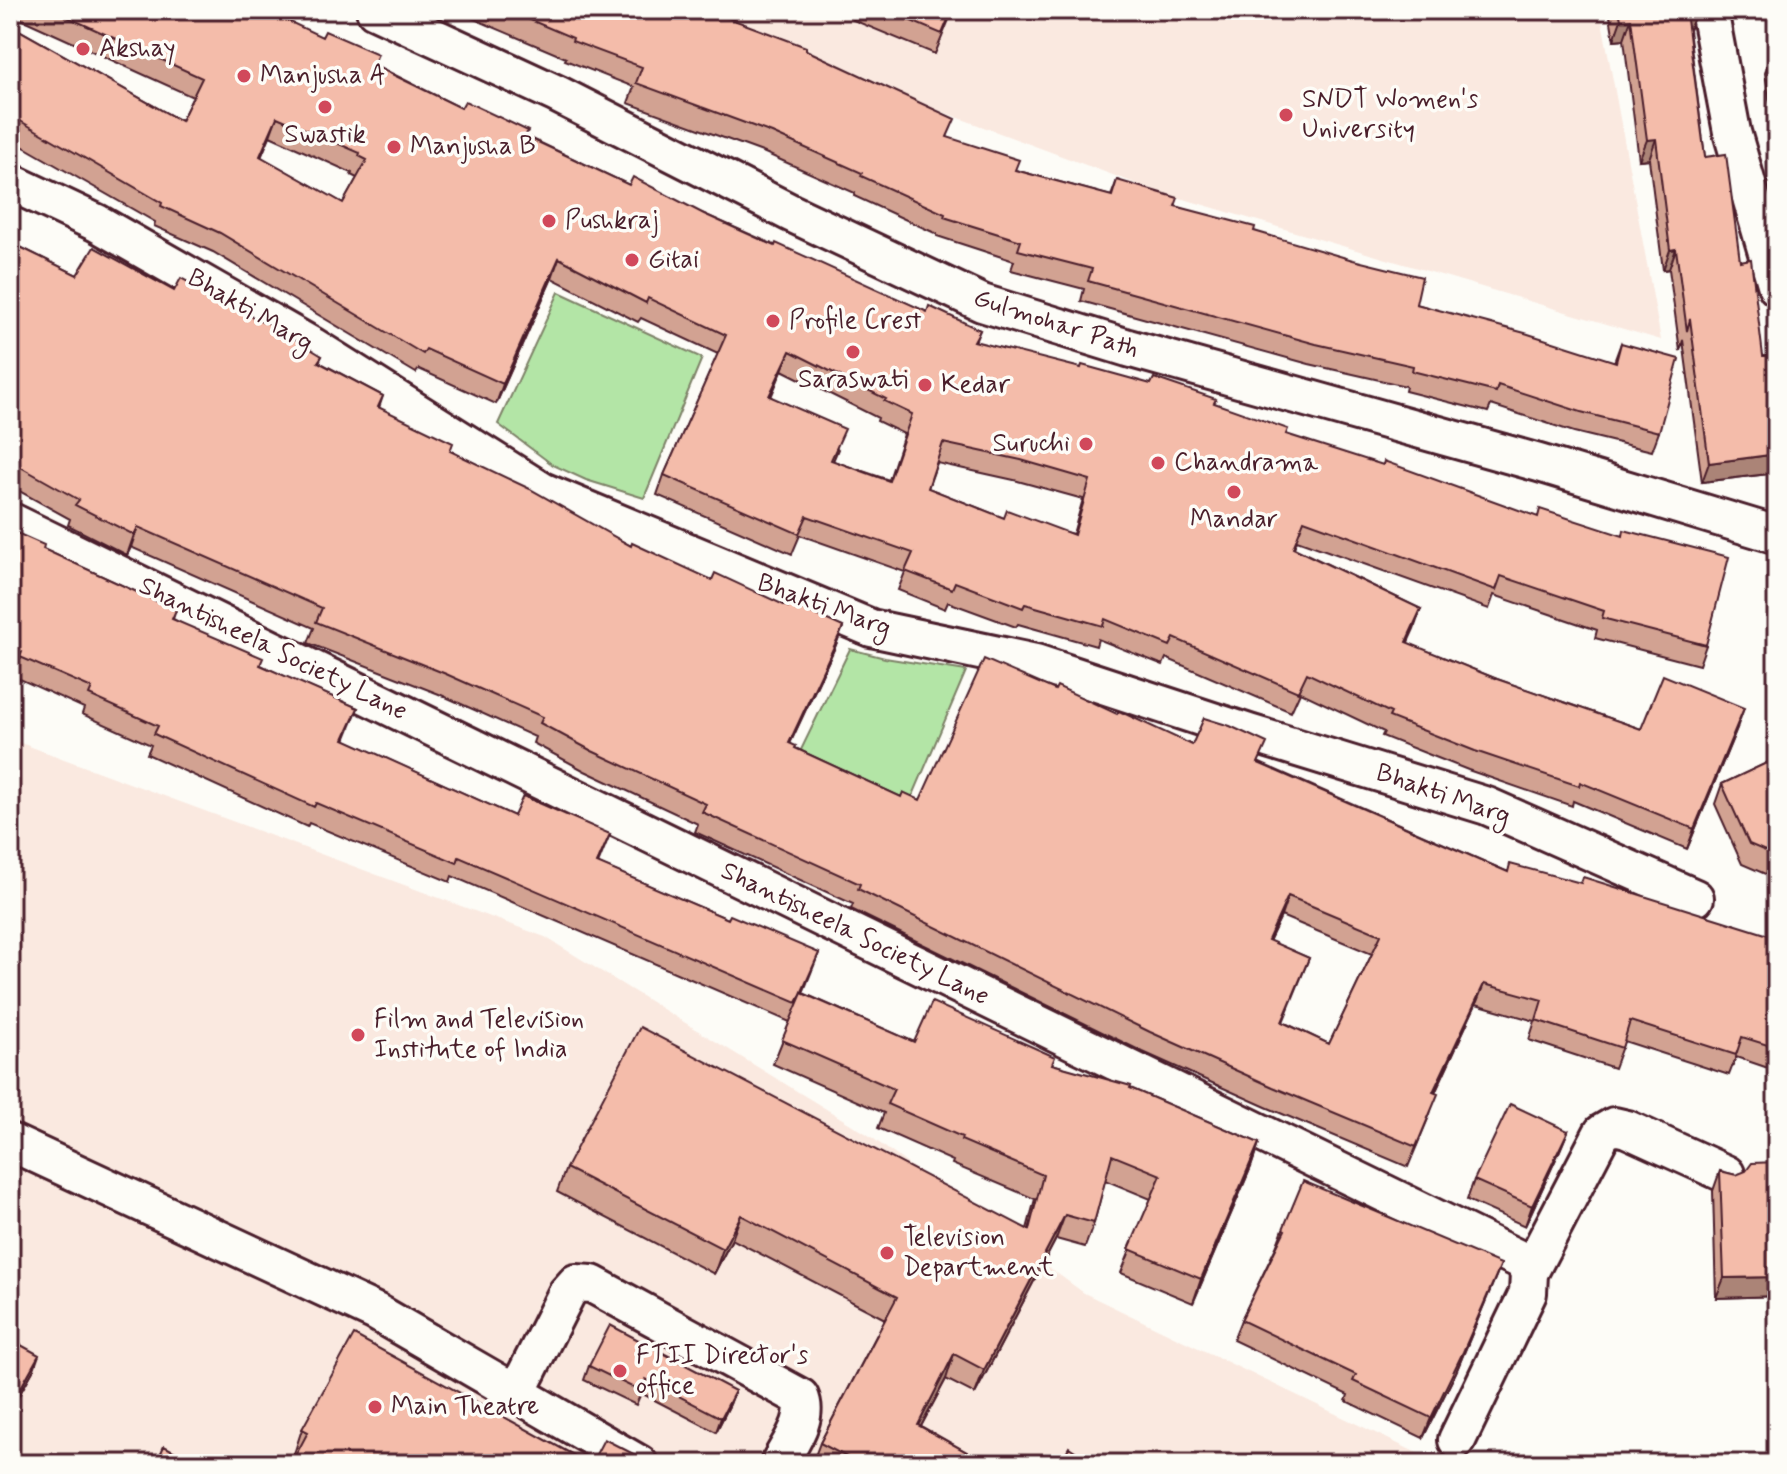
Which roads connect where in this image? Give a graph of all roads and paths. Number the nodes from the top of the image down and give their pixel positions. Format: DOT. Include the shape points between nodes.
graph roads {
  1 [pos="375,10"];
  2 [pos="1709,10"];
  3 [pos="10,182"];
  4 [pos="1777,287"];
  5 [pos="10,521"];
  6 [pos="1777,535"];
  7 [pos="1695,898"];
  8 [pos="10,1142"];
  9 [pos="1726,1174"];
  10 [pos="1529,1273"];
  11 [pos="517,1392"];
  12 [pos="1457,1440"];
  13 [pos="584,1450"];
  14 [pos="639,1464"];
  15 [pos="779,1464"];
  1 -- 6 [label="street, Gulmohar Path" via="982,303"];
  2 -- 4 [label="street" via="1732,132"];
  3 -- 7 [label="street, Bhakti Marg" via="97,223 312,346 542,491 598,515 871,628 1036,663 1487,806"];
  5 -- 10 [label="street, Shantisheela Society Lane" via="1509,1254 1523,1261"];
  8 -- 11 [label="street" via="376,1312"];
  9 -- 10 [label="street" via="1614,1126 1602,1133"];
  10 -- 12 [label="street" via="1528,1293"];
  11 -- 13 [label="street"];
  11 -- 15 [label="street" via="567,1293 576,1283 592,1284 800,1397 803,1418"];
  13 -- 14 [label="street"];
}
